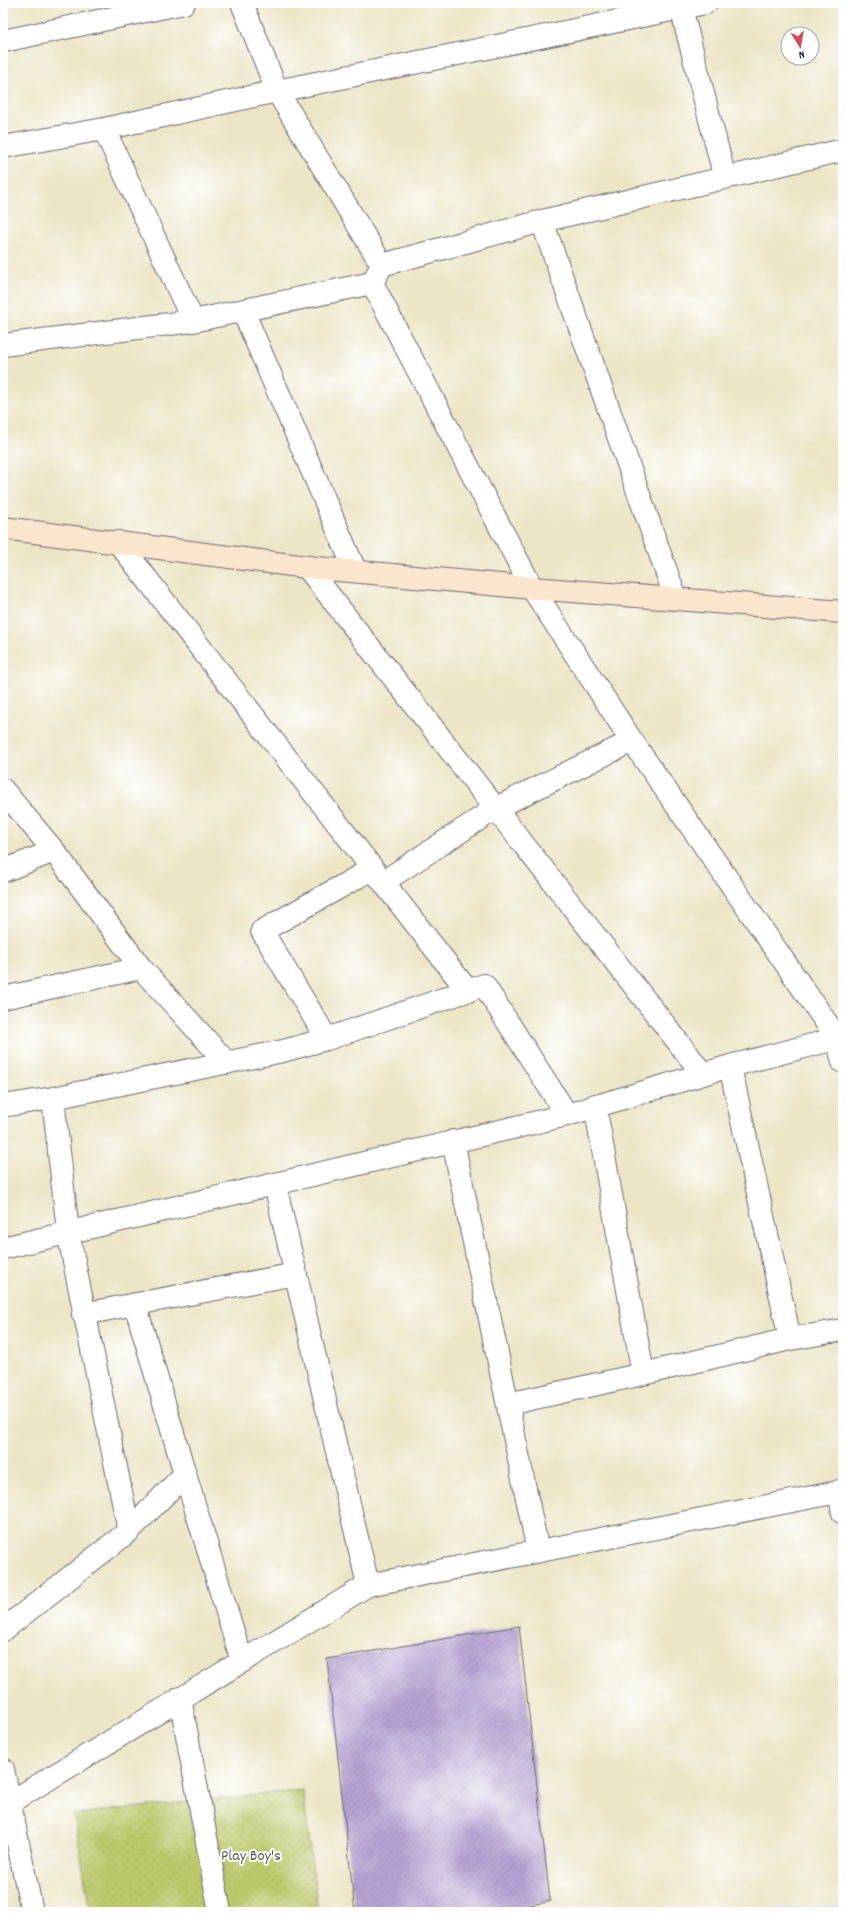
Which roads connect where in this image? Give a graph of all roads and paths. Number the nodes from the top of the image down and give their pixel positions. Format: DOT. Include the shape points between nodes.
graph roads {
  1 [pos="184,3"];
  2 [pos="242,3"];
  3 [pos="706,3"];
  4 [pos="681,8"];
  5 [pos="3,41"];
  6 [pos="277,91"];
  7 [pos="104,129"];
  8 [pos="3,147"];
  9 [pos="843,150"];
  10 [pos="725,178"];
  11 [pos="542,221"];
  12 [pos="377,274"];
  13 [pos="243,311"];
  14 [pos="193,321"];
  15 [pos="3,345"];
  16 [pos="3,528"];
  17 [pos="118,542"];
  18 [pos="307,567"];
  19 [pos="355,570"];
  20 [pos="532,588"];
  21 [pos="676,599"];
  22 [pos="843,612"];
  23 [pos="632,742"];
  24 [pos="3,790"];
  25 [pos="496,808"];
  26 [pos="54,851"];
  27 [pos="3,871"];
  28 [pos="377,875"];
  29 [pos="141,968"];
  30 [pos="468,991"];
  31 [pos="3,998"];
  32 [pos="840,1037"];
  33 [pos="327,1039"];
  34 [pos="843,1062"];
  35 [pos="227,1063"];
  36 [pos="730,1066"];
  37 [pos="703,1074"];
  38 [pos="53,1098"];
  39 [pos="595,1105"];
  40 [pos="3,1106"];
  41 [pos="567,1115"];
  42 [pos="453,1141"];
  43 [pos="275,1184"];
  44 [pos="68,1232"];
  45 [pos="3,1248"];
  46 [pos="296,1274"];
  47 [pos="135,1304"];
  48 [pos="83,1314"];
  49 [pos="843,1330"];
  50 [pos="790,1339"];
  51 [pos="643,1374"];
  52 [pos="508,1404"];
  53 [pos="185,1474"];
  54 [pos="841,1491"];
  55 [pos="843,1512"];
  56 [pos="129,1531"];
  57 [pos="538,1551"];
  58 [pos="368,1584"];
  59 [pos="3,1630"];
  60 [pos="242,1660"];
  61 [pos="180,1698"];
  62 [pos="3,1769"];
  63 [pos="6,1804"];
  64 [pos="32,1912"];
  65 [pos="220,1912"];
  1 -- 5 [label="street"];
  2 -- 6 [label="street"];
  3 -- 4 [label="street"];
  4 -- 6 [label="street"];
  4 -- 10 [label="street"];
  6 -- 7 [label="street"];
  6 -- 12 [label="street"];
  7 -- 8 [label="street"];
  7 -- 14 [label="street"];
  9 -- 10 [label="street"];
  10 -- 11 [label="street"];
  11 -- 12 [label="street"];
  11 -- 21 [label="street"];
  12 -- 13 [label="street"];
  12 -- 20 [label="street"];
  13 -- 14 [label="street"];
  13 -- 19 [label="street"];
  14 -- 15 [label="street"];
  16 -- 17 [label="main road"];
  17 -- 18 [label="main road"];
  17 -- 28 [label="street"];
  18 -- 19 [label="main road"];
  18 -- 25 [label="street"];
  19 -- 20 [label="main road"];
  20 -- 21 [label="main road"];
  20 -- 23 [label="street"];
  21 -- 22 [label="main road"];
  23 -- 25 [label="street"];
  23 -- 32 [label="street"];
  24 -- 26 [label="street"];
  25 -- 28 [label="street"];
  25 -- 37 [label="street"];
  26 -- 27 [label="street"];
  26 -- 29 [label="street"];
  28 -- 30 [label="street"];
  28 -- 33 [label="street" via="262,931"];
  29 -- 31 [label="street"];
  29 -- 35 [label="street"];
  30 -- 33 [label="street"];
  30 -- 41 [label="street" via="484,985"];
  32 -- 34 [label="street"];
  32 -- 36 [label="street"];
  33 -- 35 [label="street"];
  35 -- 38 [label="street"];
  36 -- 37 [label="street"];
  36 -- 50 [label="street"];
  37 -- 39 [label="street"];
  38 -- 40 [label="street"];
  38 -- 44 [label="street"];
  39 -- 41 [label="street"];
  39 -- 51 [label="street"];
  41 -- 42 [label="street"];
  42 -- 43 [label="street"];
  42 -- 52 [label="street"];
  43 -- 44 [label="street"];
  43 -- 46 [label="street"];
  44 -- 45 [label="street"];
  44 -- 48 [label="street"];
  46 -- 47 [label="street"];
  46 -- 58 [label="street"];
  47 -- 48 [label="street"];
  47 -- 53 [label="street"];
  48 -- 56 [label="street"];
  49 -- 50 [label="street"];
  50 -- 51 [label="street"];
  51 -- 52 [label="street"];
  52 -- 57 [label="street"];
  53 -- 56 [label="street"];
  53 -- 60 [label="street"];
  54 -- 55 [label="street"];
  54 -- 57 [label="street"];
  56 -- 59 [label="street"];
  57 -- 58 [label="street"];
  58 -- 60 [label="street"];
  60 -- 61 [label="street"];
  61 -- 63 [label="street"];
  61 -- 65 [label="street"];
  62 -- 63 [label="street"];
  63 -- 64 [label="street"];
}
